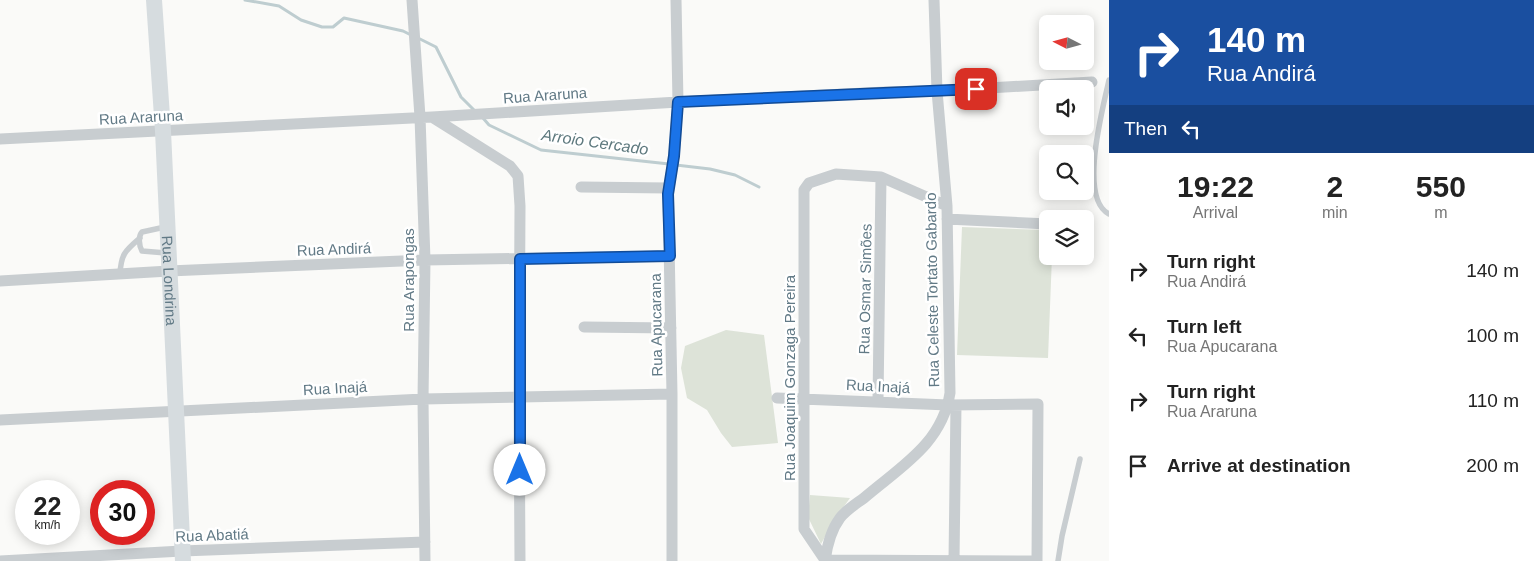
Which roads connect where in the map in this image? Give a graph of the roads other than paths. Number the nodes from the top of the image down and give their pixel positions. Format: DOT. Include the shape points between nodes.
graph roads {
  1 [pos="154,0"];
  2 [pos="412,0"];
  3 [pos="676,0"];
  4 [pos="934,0"];
  5 [pos="1109,80"];
  6 [pos="1039,85"];
  7 [pos="938,91"];
  8 [pos="678,102"];
  9 [pos="426,117"];
  10 [pos="163,131"];
  11 [pos="0,140"];
  12 [pos="881,177"];
  13 [pos="581,187"];
  14 [pos="668,188"];
  15 [pos="946,206"];
  16 [pos="1109,214"];
  17 [pos="946,219"];
  18 [pos="1039,224"];
  19 [pos="167,226"];
  20 [pos="140,238"];
  21 [pos="168,253"];
  22 [pos="670,256"];
  23 [pos="520,259"];
  24 [pos="425,260"];
  25 [pos="169,271"];
  26 [pos="120,274"];
  27 [pos="0,282"];
  28 [pos="584,327"];
  29 [pos="671,328"];
  30 [pos="672,394"];
  31 [pos="519,398"];
  32 [pos="778,398"];
  33 [pos="804,398"];
  34 [pos="423,400"];
  35 [pos="878,401"];
  36 [pos="952,405"];
  37 [pos="176,411"];
  38 [pos="0,420"];
  39 [pos="1080,459"];
  40 [pos="425,542"];
  41 [pos="183,556"];
  42 [pos="954,560"];
  43 [pos="0,561"];
  44 [pos="425,561"];
  45 [pos="520,561"];
  46 [pos="672,561"];
  47 [pos="825,561"];
  48 [pos="1037,561"];
  49 [pos="1044,561"];
  50 [pos="1058,561"];
  1 -- 10 [label="street, Rua Londrina"];
  2 -- 9 [label="street, Rua Arapongas"];
  3 -- 8 [label="street, Rua Apucarana"];
  4 -- 7 [label="street, Rua Celeste Tortato Gabardo"];
  5 -- 16 [label="lane" via="1096,135 1094,171 1096,196"];
  6 -- 7 [label="street, Rua Araruna"];
  7 -- 8 [label="street, Rua Araruna"];
  7 -- 15 [label="street, Rua Celeste Tortato Gabardo"];
  8 -- 9 [label="street, Rua Araruna"];
  8 -- 14 [label="street, Rua Apucarana"];
  9 -- 10 [label="street, Rua Araruna"];
  9 -- 23 [label="street" via="510,166 518,176"];
  9 -- 24 [label="street, Rua Arapongas"];
  10 -- 11 [label="street, Rua Araruna"];
  10 -- 19 [label="street, Rua Londrina"];
  12 -- 15 [label="street"];
  12 -- 33 [label="street, Rua Joaquim Gonzaga Pereira" via="836,174 809,183 804,190"];
  12 -- 35 [label="street, Rua Osmar Simões"];
  13 -- 14 [label="street"];
  14 -- 22 [label="street, Rua Apucarana"];
  15 -- 17 [label="street, Rua Celeste Tortato Gabardo"];
  17 -- 18 [label="street"];
  17 -- 36 [label="street, Rua Celeste Tortato Gabardo"];
  19 -- 20 [label="lane" via="145,230"];
  19 -- 21 [label="street, Rua Londrina"];
  20 -- 21 [label="lane" via="142,251"];
  20 -- 26 [label="lane" via="125,251"];
  21 -- 25 [label="street, Rua Londrina"];
  22 -- 23 [label="street, Rua Andirá"];
  22 -- 29 [label="street, Rua Apucarana"];
  23 -- 24 [label="street, Rua Andirá"];
  23 -- 31 [label="street"];
  24 -- 25 [label="street, Rua Andirá"];
  24 -- 34 [label="street, Rua Arapongas"];
  25 -- 26 [label="street, Rua Andirá"];
  25 -- 37 [label="street, Rua Londrina"];
  26 -- 27 [label="street, Rua Andirá"];
  28 -- 29 [label="street"];
  29 -- 30 [label="street, Rua Apucarana"];
  30 -- 31 [label="street, Rua Inajá"];
  30 -- 46 [label="street, Rua Apucarana"];
  31 -- 34 [label="street, Rua Inajá"];
  31 -- 45 [label="street"];
  32 -- 33 [label="street, Rua Inajá"];
  33 -- 35 [label="street, Rua Inajá"];
  33 -- 47 [label="street, Rua Joaquim Gonzaga Pereira" via="804,529"];
  34 -- 37 [label="street, Rua Inajá"];
  34 -- 40 [label="street, Rua Arapongas"];
  35 -- 36 [label="street, Rua Inajá"];
  36 -- 42 [label="street"];
  36 -- 47 [label="street, Rua Celeste Tortato Gabardo" via="927,445 840,517 829,538"];
  36 -- 48 [label="street, Rua Inajá" via="1038,404"];
  37 -- 38 [label="street, Rua Inajá"];
  37 -- 41 [label="street, Rua Londrina"];
  39 -- 50 [label="lane"];
  40 -- 41 [label="street, Rua Abatiá"];
  40 -- 44 [label="street, Rua Arapongas"];
  41 -- 43 [label="street, Rua Abatiá"];
  42 -- 47 [label="street"];
  42 -- 48 [label="street"];
  48 -- 49 [label="lane"];
}
